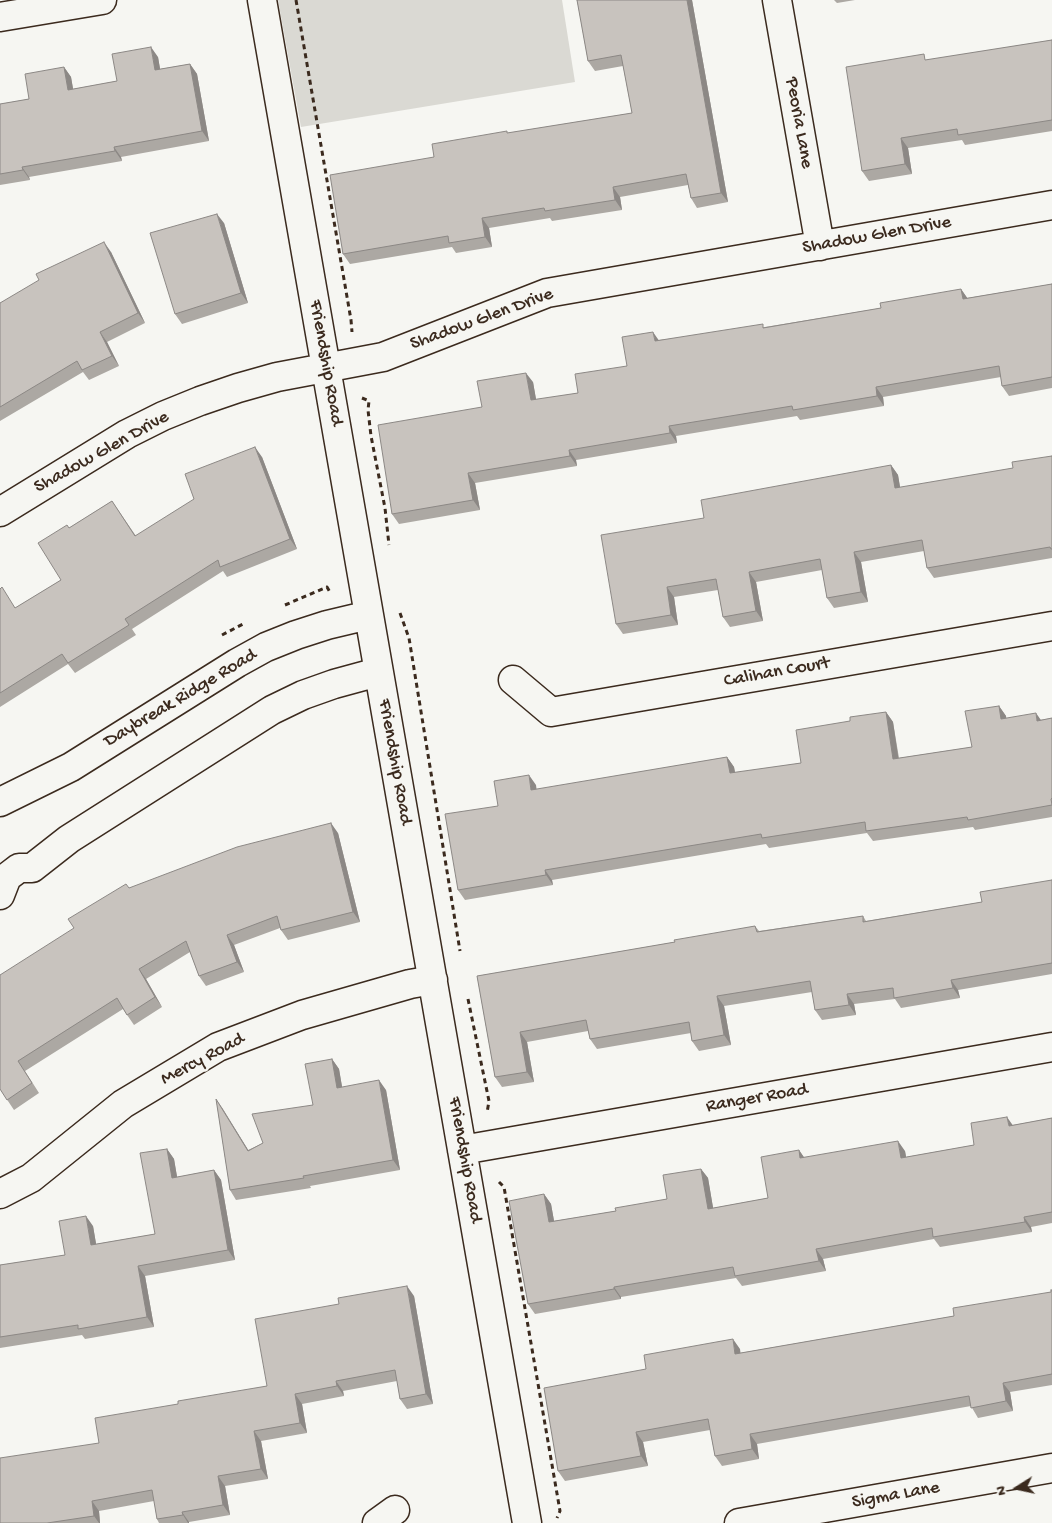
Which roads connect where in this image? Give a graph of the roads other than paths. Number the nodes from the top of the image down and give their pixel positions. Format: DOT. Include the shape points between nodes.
graph roads {
  1 [pos="102,0"];
  2 [pos="262,0"];
  3 [pos="777,0"];
  4 [pos="0,17"];
  5 [pos="1052,205"];
  6 [pos="820,246"];
  7 [pos="326,367"];
  8 [pos="0,512"];
  9 [pos="369,615"];
  10 [pos="1052,626"];
  11 [pos="378,672"];
  12 [pos="513,680"];
  13 [pos="0,802"];
  14 [pos="1,895"];
  15 [pos="433,980"];
  16 [pos="1052,1047"];
  17 [pos="462,1150"];
  18 [pos="0,1194"];
  19 [pos="1052,1468"];
  20 [pos="527,1523"];
  21 [pos="739,1523"];
  1 -- 4 [label="street"];
  2 -- 7 [label="street, Friendship Road"];
  3 -- 6 [label="street, Peoria Lane"];
  5 -- 6 [label="street, Shadow Glen Drive"];
  6 -- 7 [label="street, Shadow Glen Drive" via="546,293 383,357"];
  7 -- 8 [label="street, Shadow Glen Drive" via="238,388 163,416"];
  7 -- 9 [label="street, Friendship Road"];
  9 -- 11 [label="street, Friendship Road"];
  9 -- 13 [label="street, Daybreak Ridge Road" via="327,625 266,648 71,766"];
  10 -- 12 [label="street, Calihan Court" via="551,712"];
  11 -- 14 [label="street" via="303,695 272,710 69,839 32,868 19,868 7,878"];
  11 -- 15 [label="street, Friendship Road"];
  15 -- 17 [label="street, Friendship Road"];
  15 -- 18 [label="street, Mercy Road" via="302,1014 218,1047 122,1104 32,1178"];
  16 -- 17 [label="street, Ranger Road"];
  17 -- 20 [label="street, Friendship Road"];
  19 -- 21 [label="street, Sigma Lane"];
}
